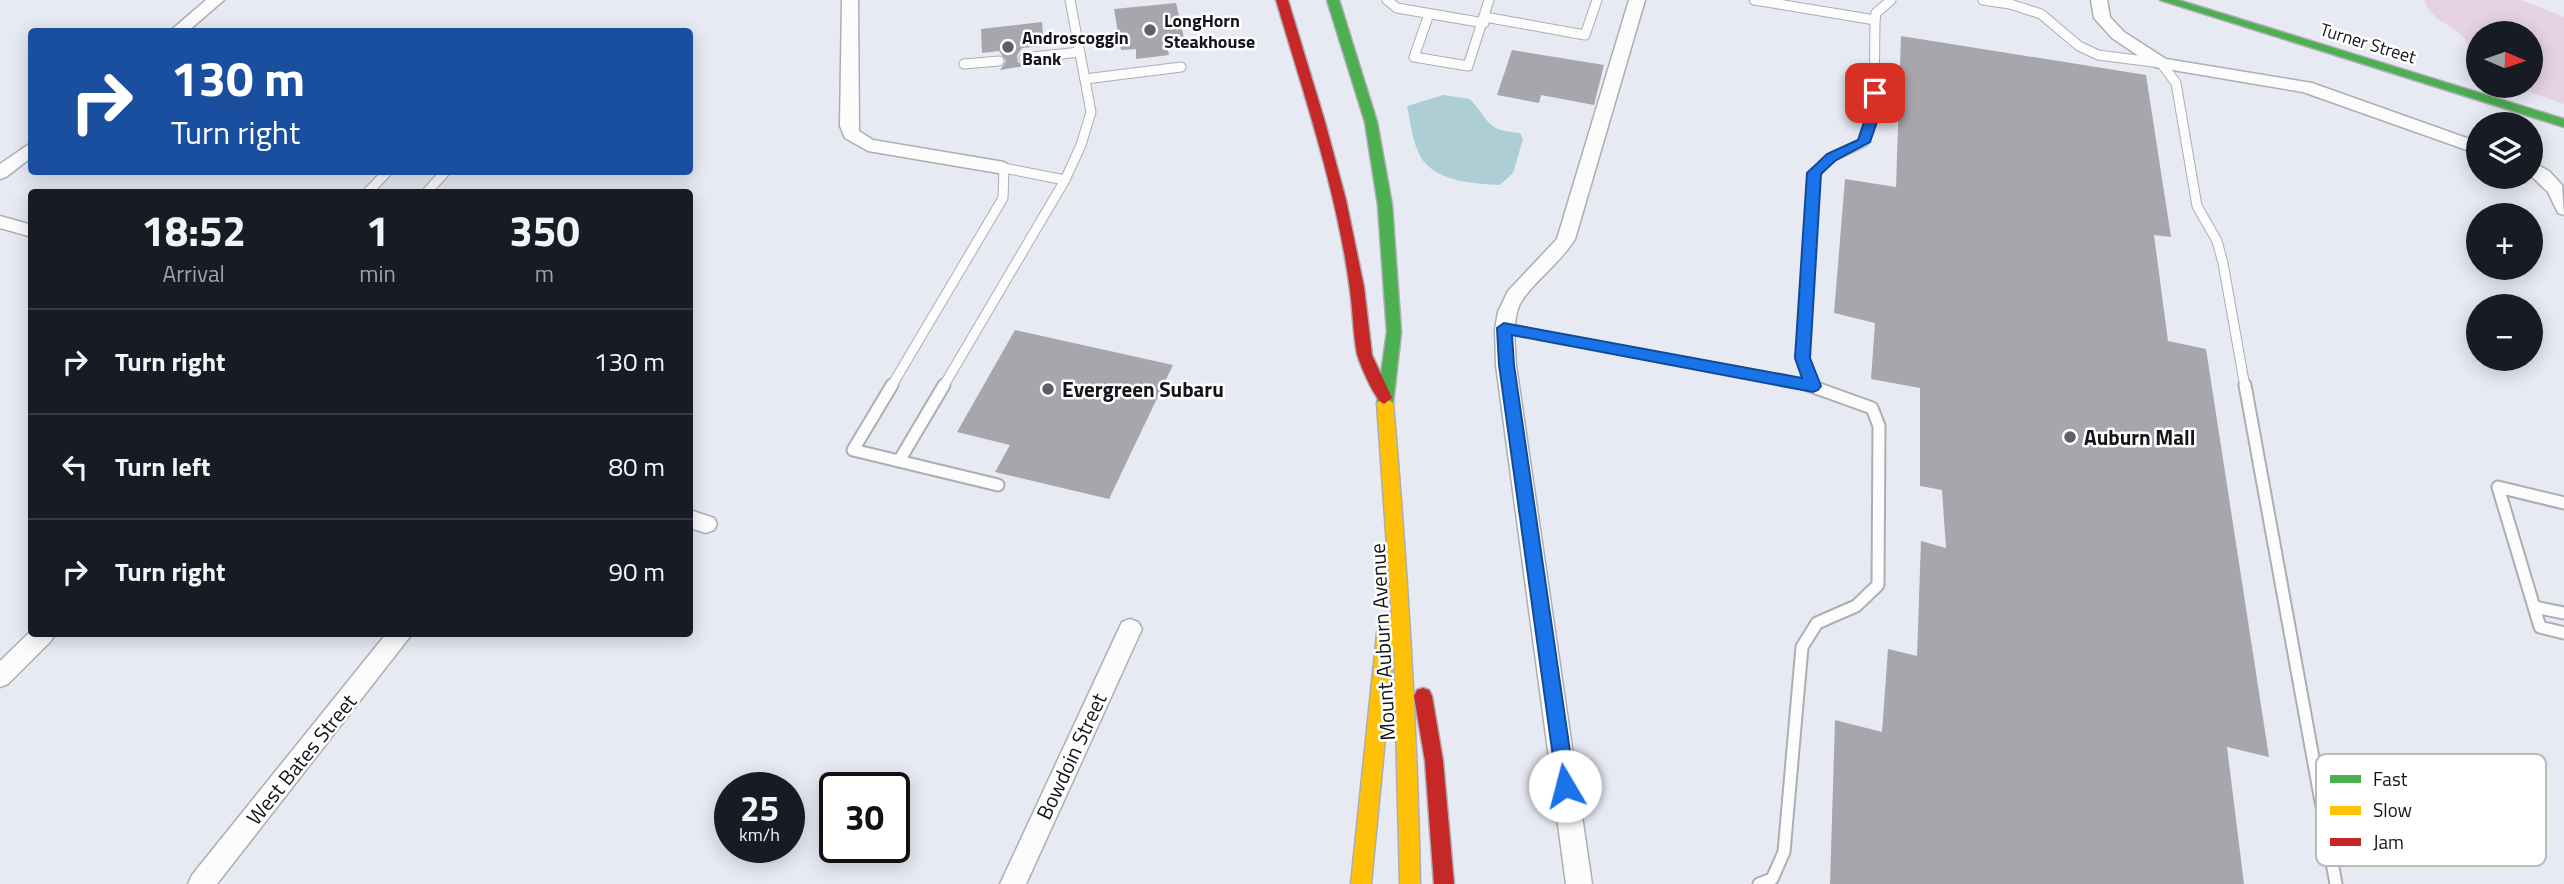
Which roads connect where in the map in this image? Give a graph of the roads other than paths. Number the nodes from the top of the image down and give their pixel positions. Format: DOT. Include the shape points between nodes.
graph roads {
  1 [pos="216,0"];
  2 [pos="850,0"];
  3 [pos="1070,0"];
  4 [pos="1282,0"];
  5 [pos="1333,0"];
  6 [pos="1387,0"];
  7 [pos="1489,0"];
  8 [pos="1597,0"];
  9 [pos="1637,0"];
  10 [pos="1754,0"];
  11 [pos="1891,0"];
  12 [pos="1983,0"];
  13 [pos="2099,0"];
  14 [pos="2166,0"];
  15 [pos="2216,0"];
  16 [pos="1428,19"];
  17 [pos="1485,20"];
  18 [pos="1875,20"];
  19 [pos="182,28"];
  20 [pos="1080,52"];
  21 [pos="1024,58"];
  22 [pos="999,61"];
  23 [pos="2161,63"];
  24 [pos="964,64"];
  25 [pos="1181,67"];
  26 [pos="1085,79"];
  27 [pos="2562,122"];
  28 [pos="2466,144"];
  29 [pos="28,151"];
  30 [pos="1004,168"];
  31 [pos="0,173"];
  32 [pos="384,175"];
  33 [pos="443,175"];
  34 [pos="2543,175"];
  35 [pos="1065,180"];
  36 [pos="371,189"];
  37 [pos="430,189"];
  38 [pos="2564,209"];
  39 [pos="0,222"];
  40 [pos="28,230"];
  41 [pos="1504,328"];
  42 [pos="1813,386"];
  43 [pos="1385,399"];
  44 [pos="899,461"];
  45 [pos="998,485"];
  46 [pos="2564,502"];
  47 [pos="1396,526"];
  48 [pos="2535,607"];
  49 [pos="2564,613"];
  50 [pos="1130,629"];
  51 [pos="2564,633"];
  52 [pos="40,637"];
  53 [pos="398,637"];
  54 [pos="0,677"];
  55 [pos="2316,786"];
  56 [pos="2332,866"];
  57 [pos="201,884"];
  58 [pos="1013,884"];
  59 [pos="1361,884"];
  60 [pos="1409,884"];
  61 [pos="1444,884"];
  62 [pos="1579,884"];
  63 [pos="1759,884"];
  64 [pos="2336,884"];
  1 -- 19 [label="street"];
  2 -- 30 [label="street" via="852,134 868,145"];
  3 -- 20 [label="lane"];
  4 -- 43 [label="main road, Mount Auburn Avenue" via="1339,200 1365,355"];
  5 -- 43 [label="main road, Mount Auburn Avenue" via="1371,122 1385,205 1394,332"];
  6 -- 16 [label="lane"];
  7 -- 17 [label="lane"];
  8 -- 17 [label="lane" via="1585,35"];
  9 -- 41 [label="street" via="1566,239 1513,298"];
  10 -- 18 [label="lane"];
  11 -- 18 [label="lane" via="1875,13"];
  12 -- 23 [label="lane" via="2041,14 2079,46 2098,55"];
  13 -- 23 [label="street" via="2102,18 2118,35"];
  14 -- 27 [label="main road, Turner Street"];
  15 -- 27 [label="main road, Turner Street" via="2485,91"];
  16 -- 17 [label="lane"];
  16 -- 17 [label="lane" via="1414,57 1468,66"];
  18 -- 42 [label="lane" via="1874,110 1864,142 1832,157 1814,173 1802,358"];
  20 -- 21 [label="lane"];
  20 -- 26 [label="lane"];
  22 -- 24 [label="lane"];
  23 -- 28 [label="street" via="2306,87"];
  23 -- 55 [label="lane" via="2176,83 2197,206 2217,241 2223,263"];
  25 -- 26 [label="lane"];
  26 -- 35 [label="lane" via="1091,112"];
  29 -- 31 [label="street"];
  30 -- 35 [label="lane"];
  30 -- 44 [label="lane" via="1003,198 991,221 853,450"];
  32 -- 36 [label="lane"];
  33 -- 37 [label="lane"];
  34 -- 38 [label="street" via="2559,191"];
  35 -- 44 [label="lane"];
  39 -- 40 [label="street"];
  41 -- 42 [label="lane"];
  41 -- 62 [label="street"];
  42 -- 63 [label="lane" via="1872,408 1879,426 1878,585 1856,606 1817,623 1802,647 1784,852 1772,879"];
  43 -- 47 [label="main road, Mount Auburn Avenue"];
  44 -- 45 [label="lane"];
  46 -- 48 [label="lane" via="2498,487"];
  47 -- 59 [label="main road"];
  47 -- 60 [label="main road, Mount Auburn Avenue" via="1409,750"];
  47 -- 61 [label="main road" via="1434,761"];
  48 -- 49 [label="lane"];
  48 -- 51 [label="lane" via="2540,627"];
  50 -- 58 [label="street, Bowdoin Street"];
  52 -- 54 [label="street"];
  53 -- 57 [label="street, West Bates Street"];
  56 -- 64 [label="lane"];
}
